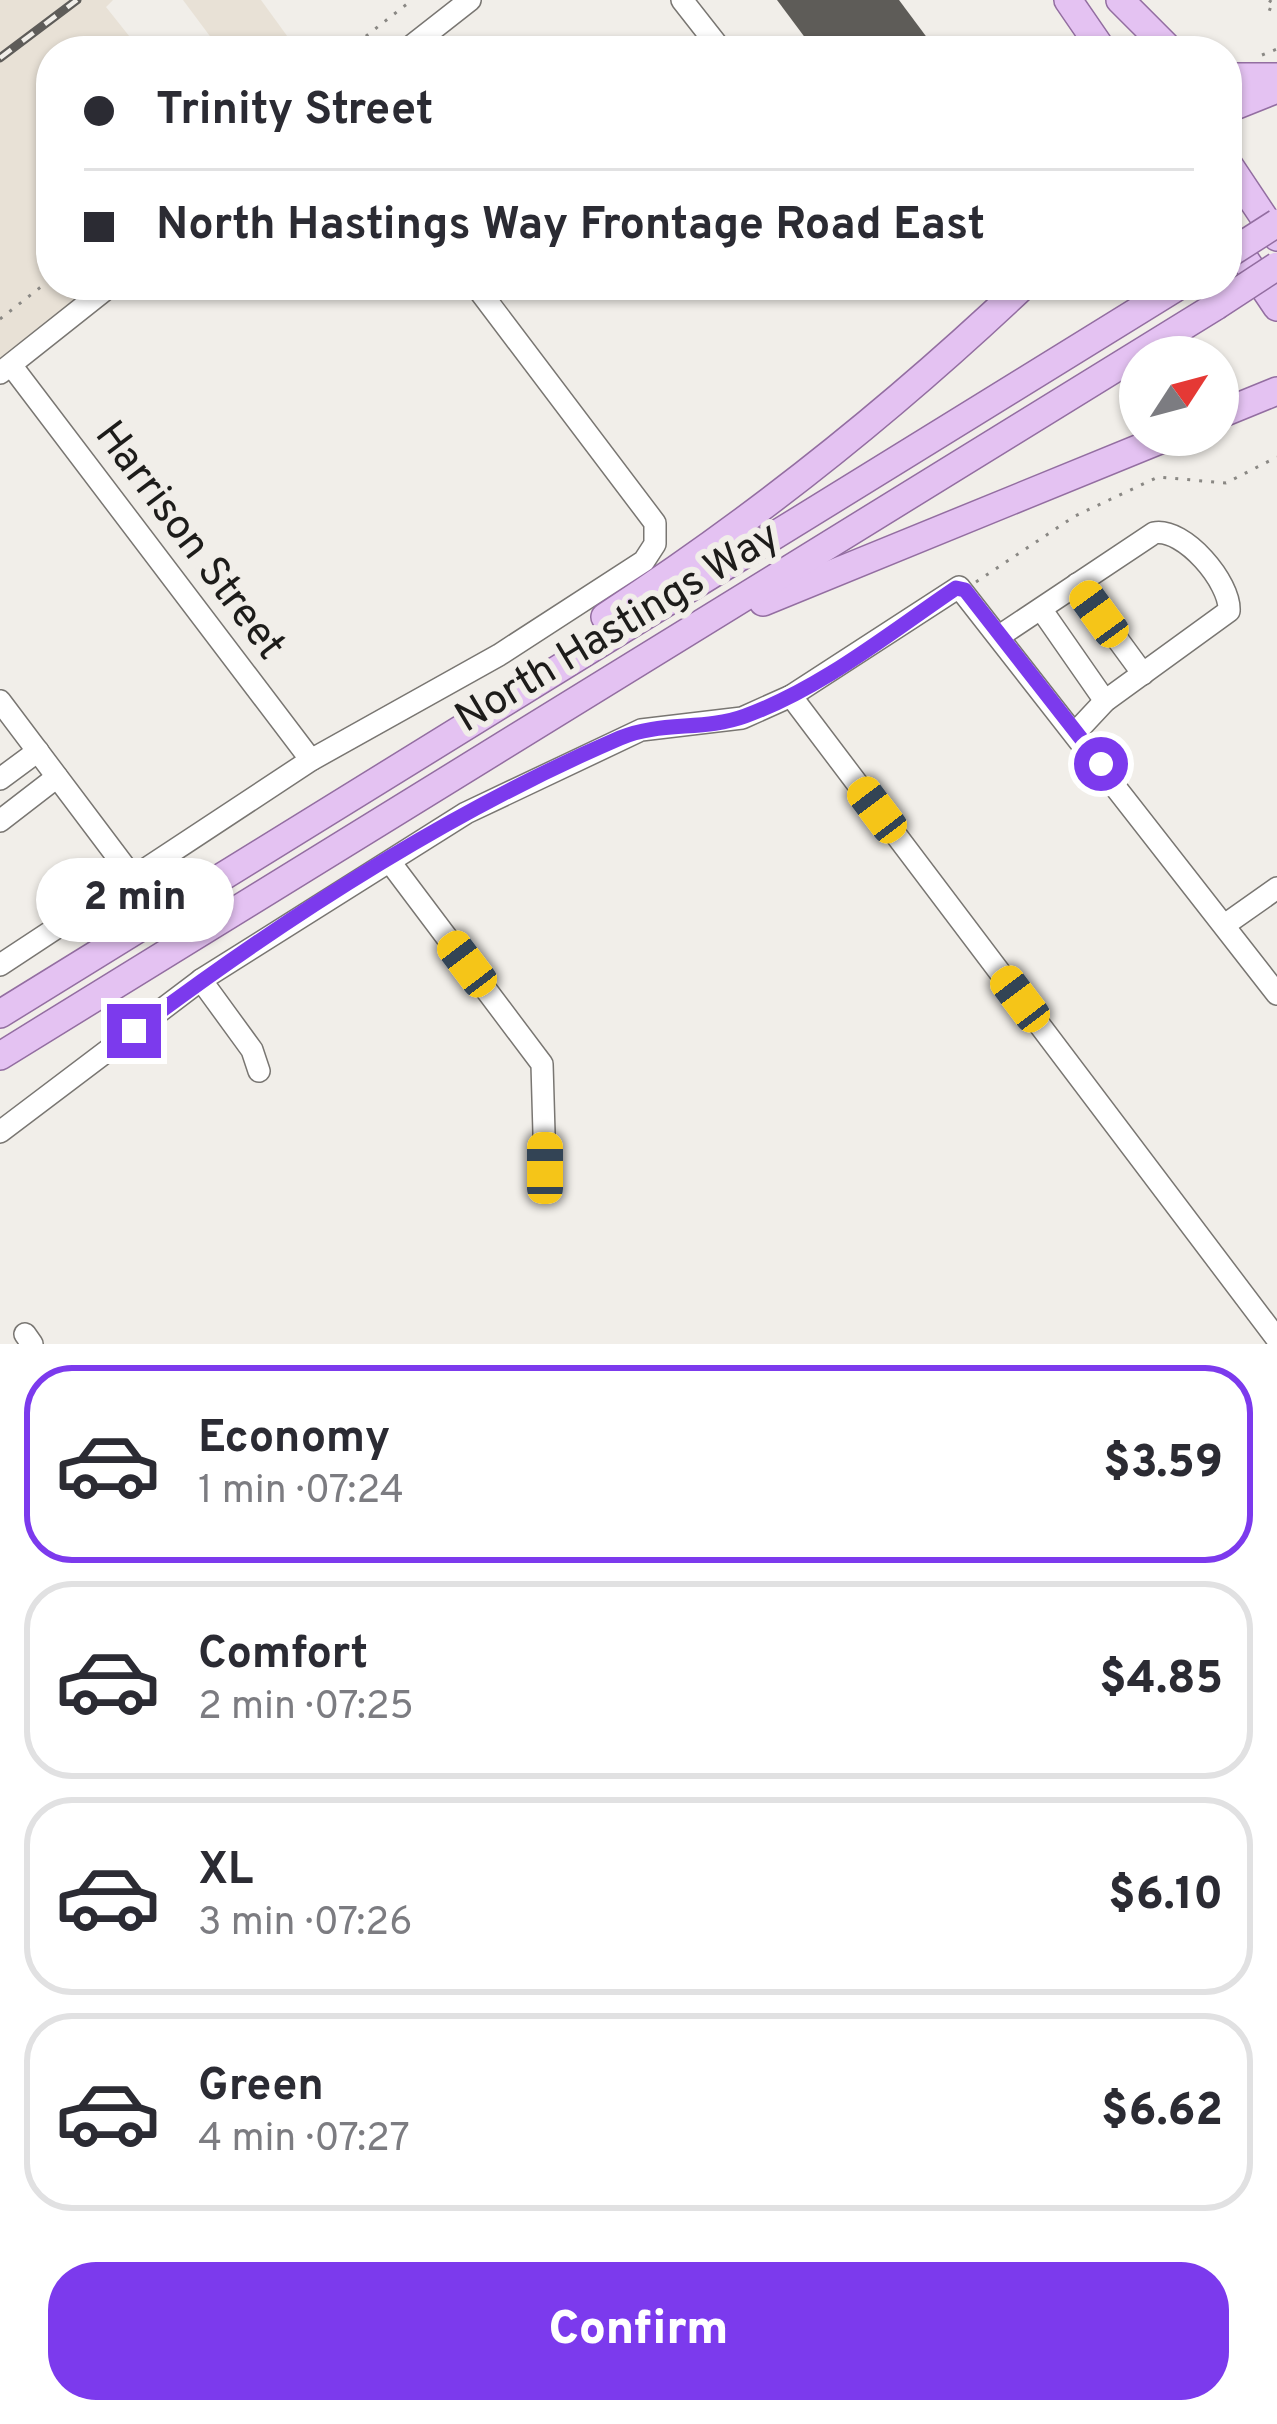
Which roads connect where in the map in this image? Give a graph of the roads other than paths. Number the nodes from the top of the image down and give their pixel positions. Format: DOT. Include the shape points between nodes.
graph roads {
  1 [pos="470,0"];
  2 [pos="682,0"];
  3 [pos="1068,0"];
  4 [pos="1119,0"];
  5 [pos="424,36"];
  6 [pos="710,36"];
  7 [pos="1093,36"];
  8 [pos="1142,36"];
  9 [pos="1156,36"];
  10 [pos="1242,77"];
  11 [pos="1277,77"];
  12 [pos="1277,88"];
  13 [pos="1242,103"];
  14 [pos="1242,184"];
  15 [pos="1277,223"];
  16 [pos="1277,237"];
  17 [pos="1242,245"];
  18 [pos="1242,254"];
  19 [pos="1277,266"];
  20 [pos="1242,289"];
  21 [pos="92,300"];
  22 [pos="486,300"];
  23 [pos="1008,300"];
  24 [pos="1156,300"];
  25 [pos="1225,300"];
  26 [pos="1277,307"];
  27 [pos="5,369"];
  28 [pos="1277,394"];
  29 [pos="1239,407"];
  30 [pos="1120,456"];
  31 [pos="1077,584"];
  32 [pos="1041,609"];
  33 [pos="1001,635"];
  34 [pos="1143,674"];
  35 [pos="791,696"];
  36 [pos="0,701"];
  37 [pos="1105,701"];
  38 [pos="1076,732"];
  39 [pos="38,751"];
  40 [pos="311,760"];
  41 [pos="470,763"];
  42 [pos="58,777"];
  43 [pos="0,779"];
  44 [pos="0,821"];
  45 [pos="389,862"];
  46 [pos="134,878"];
  47 [pos="1277,888"];
  48 [pos="183,898"];
  49 [pos="1226,924"];
  50 [pos="0,965"];
  51 [pos="201,980"];
  52 [pos="1277,994"];
  53 [pos="0,1014"];
  54 [pos="0,1056"];
  55 [pos="260,1071"];
  56 [pos="0,1132"];
  57 [pos="545,1168"];
  58 [pos="1277,1339"];
  1 -- 5 [label="street"];
  2 -- 6 [label="street"];
  3 -- 7 [label="main road"];
  4 -- 8 [label="main road"];
  4 -- 9 [label="main road"];
  10 -- 11 [label="main road"];
  12 -- 13 [label="main road"];
  14 -- 16 [label="main road"];
  15 -- 17 [label="main road, bridge"];
  18 -- 26 [label="main road"];
  19 -- 20 [label="main road, North Hastings Way, bridge"];
  21 -- 27 [label="street"];
  22 -- 40 [label="street" via="655,523 655,544 644,561 499,655"];
  23 -- 48 [label="main road" via="760,513"];
  24 -- 48 [label="main road, North Hastings Way"];
  25 -- 41 [label="main road, North Hastings Way, bridge"];
  27 -- 40 [label="street, Harrison Street"];
  28 -- 29 [label="main road"];
  30 -- 41 [label="main road" via="777,594"];
  31 -- 32 [label="street"];
  31 -- 34 [label="street"];
  31 -- 34 [label="street" via="1161,530 1198,557 1229,611"];
  32 -- 33 [label="street"];
  32 -- 37 [label="street"];
  33 -- 35 [label="street" via="956,588"];
  33 -- 38 [label="street"];
  34 -- 37 [label="street"];
  35 -- 45 [label="street" via="742,718 620,738 498,795"];
  35 -- 58 [label="street"];
  36 -- 39 [label="street"];
  37 -- 38 [label="street"];
  38 -- 49 [label="street"];
  39 -- 42 [label="street"];
  39 -- 43 [label="street"];
  40 -- 46 [label="street"];
  41 -- 54 [label="main road, North Hastings Way"];
  42 -- 44 [label="street"];
  42 -- 46 [label="street"];
  45 -- 51 [label="street"];
  45 -- 57 [label="street" via="542,1064"];
  46 -- 50 [label="street"];
  47 -- 49 [label="street"];
  48 -- 53 [label="main road, North Hastings Way"];
  49 -- 52 [label="street"];
  51 -- 55 [label="street"];
  51 -- 56 [label="street"];
}
